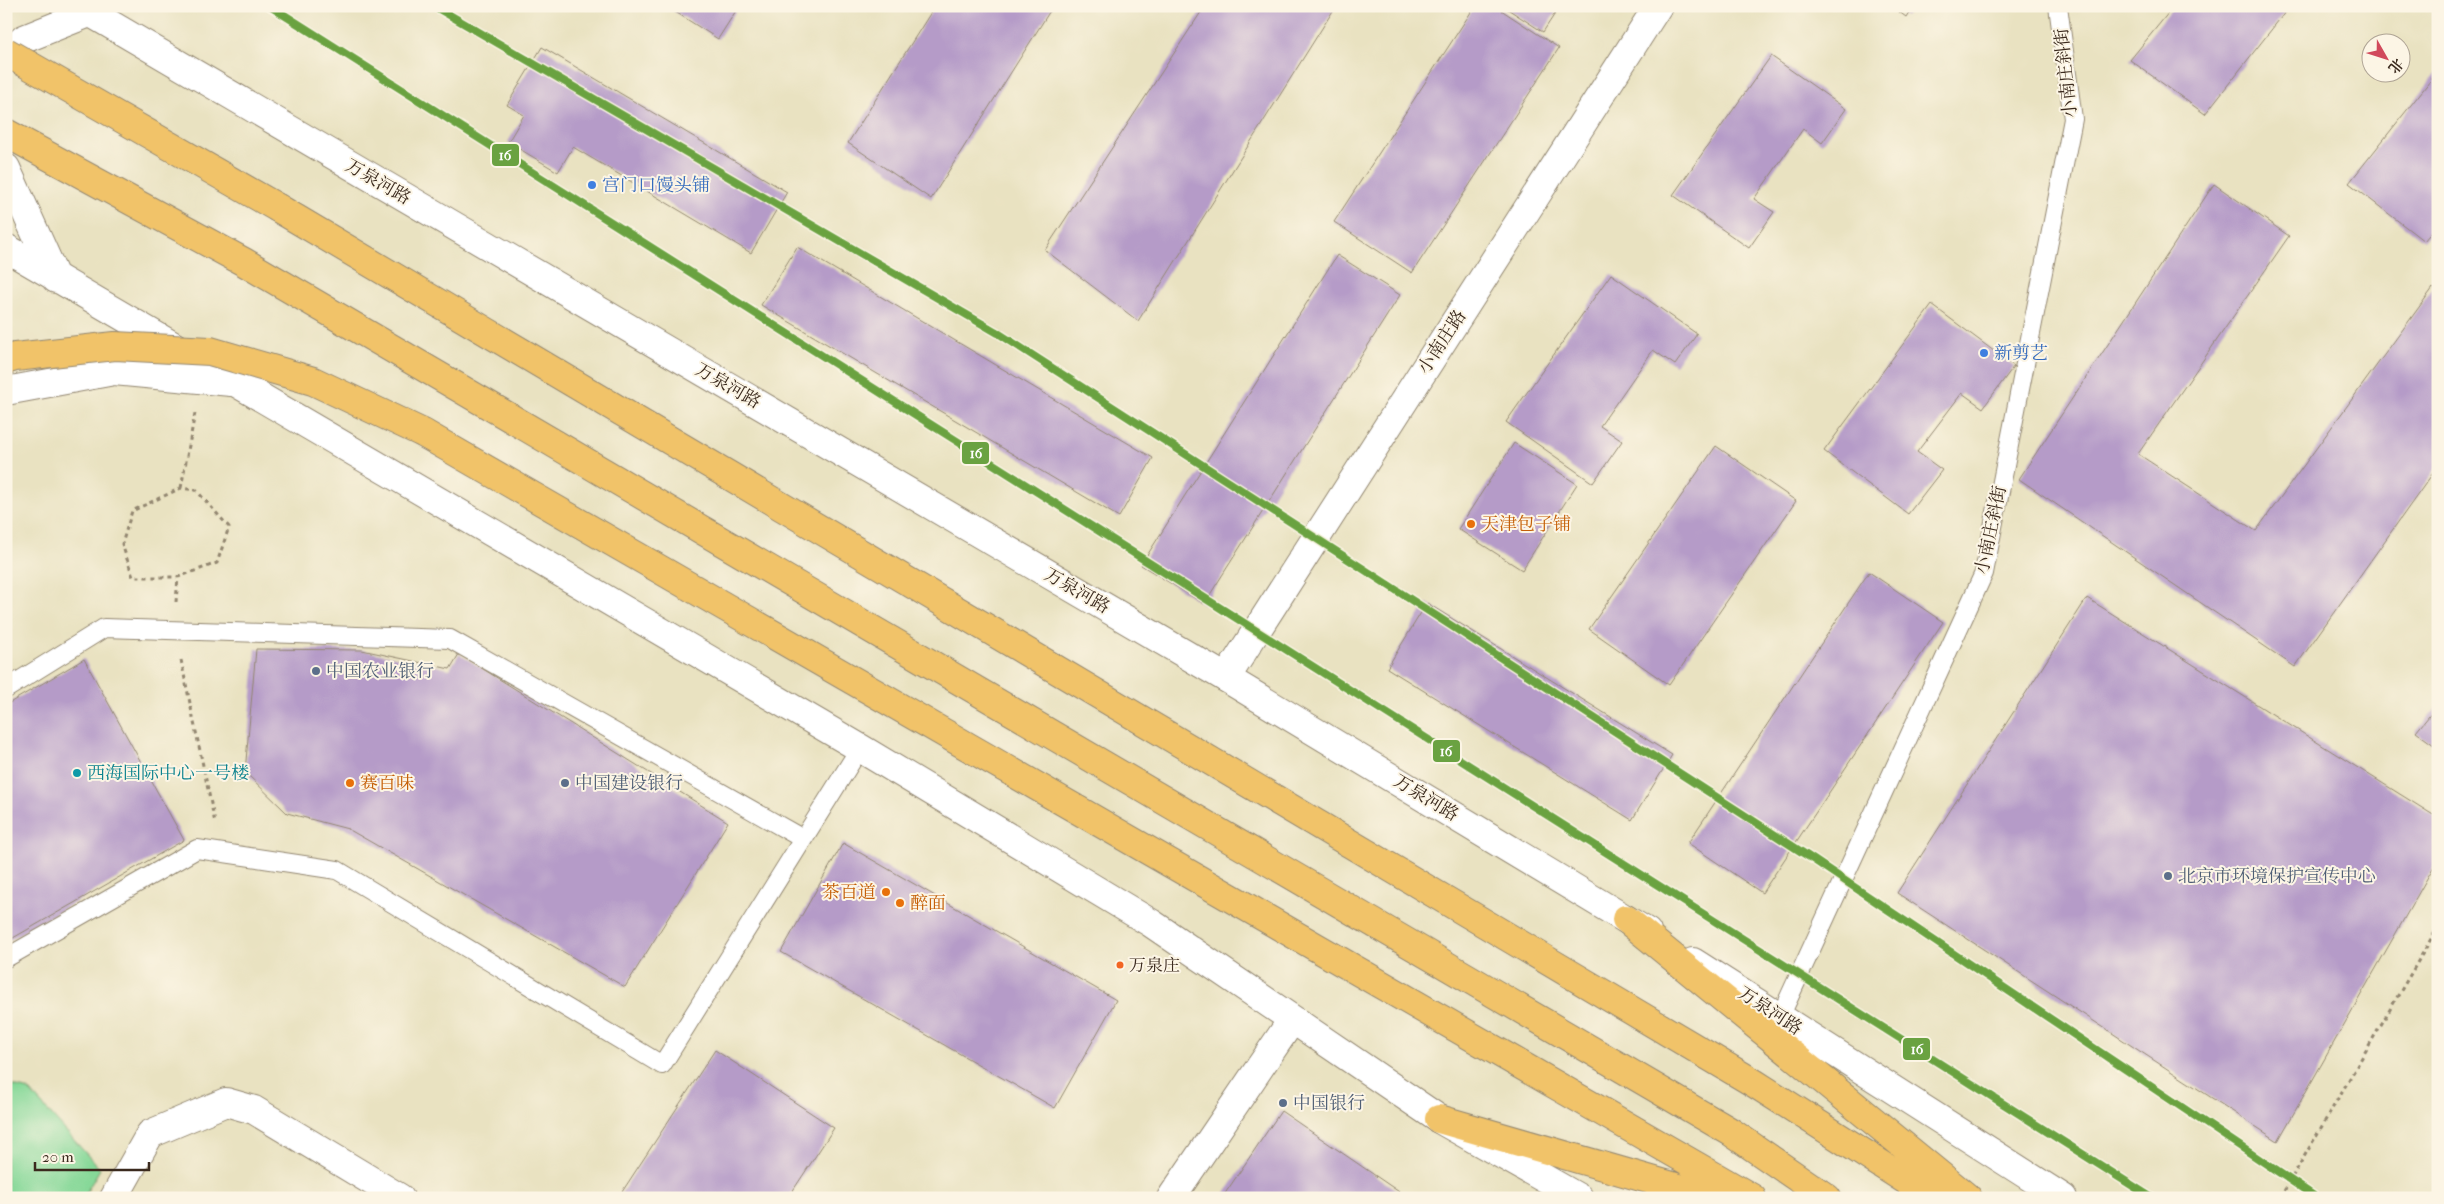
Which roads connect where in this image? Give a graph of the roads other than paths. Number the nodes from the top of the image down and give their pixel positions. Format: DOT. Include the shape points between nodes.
graph roads {
  1 [pos="1658,6"];
  2 [pos="2058,6"];
  3 [pos="84,9"];
  4 [pos="6,54"];
  5 [pos="6,133"];
  6 [pos="6,168"];
  7 [pos="6,248"];
  8 [pos="56,279"];
  9 [pos="6,360"];
  10 [pos="240,383"];
  11 [pos="6,391"];
  12 [pos="1226,678"];
  13 [pos="6,689"];
  14 [pos="860,748"];
  15 [pos="803,839"];
  16 [pos="1626,919"];
  17 [pos="6,958"];
  18 [pos="1780,1017"];
  19 [pos="1292,1020"];
  20 [pos="1439,1119"];
  21 [pos="114,1198"];
  22 [pos="400,1198"];
  23 [pos="1171,1198"];
  24 [pos="1579,1198"];
  25 [pos="1714,1198"];
  26 [pos="1752,1198"];
  27 [pos="1827,1198"];
  28 [pos="1934,1198"];
  29 [pos="1968,1198"];
  30 [pos="2063,1198"];
  1 -- 12 [label="street, 小南庄路"];
  2 -- 18 [label="lane, 小南庄斜街" via="2073,119 1984,573"];
  3 -- 4 [label="street" via="24,39"];
  3 -- 12 [label="street, 万泉河路"];
  4 -- 28 [label="highway, bridge" via="278,208 1754,1083"];
  5 -- 27 [label="highway" via="244,262 1722,1127"];
  6 -- 8 [label="street"];
  7 -- 8 [label="street"];
  8 -- 10 [label="street"];
  9 -- 26 [label="highway, bridge" via="115,346 210,351 313,381 423,433"];
  10 -- 11 [label="street" via="114,371"];
  10 -- 14 [label="street"];
  12 -- 16 [label="street, 万泉河路"];
  13 -- 15 [label="lane" via="104,628 450,639"];
  14 -- 15 [label="lane"];
  14 -- 19 [label="street" via="1151,923"];
  15 -- 17 [label="lane" via="662,1066 337,870 197,850"];
  16 -- 18 [label="street, 万泉河路"];
  16 -- 29 [label="highway"];
  18 -- 30 [label="street, 万泉河路"];
  19 -- 20 [label="street"];
  19 -- 23 [label="street"];
  20 -- 24 [label="street"];
  20 -- 25 [label="highway"];
  21 -- 22 [label="street" via="150,1134 226,1102 254,1110"];
}
